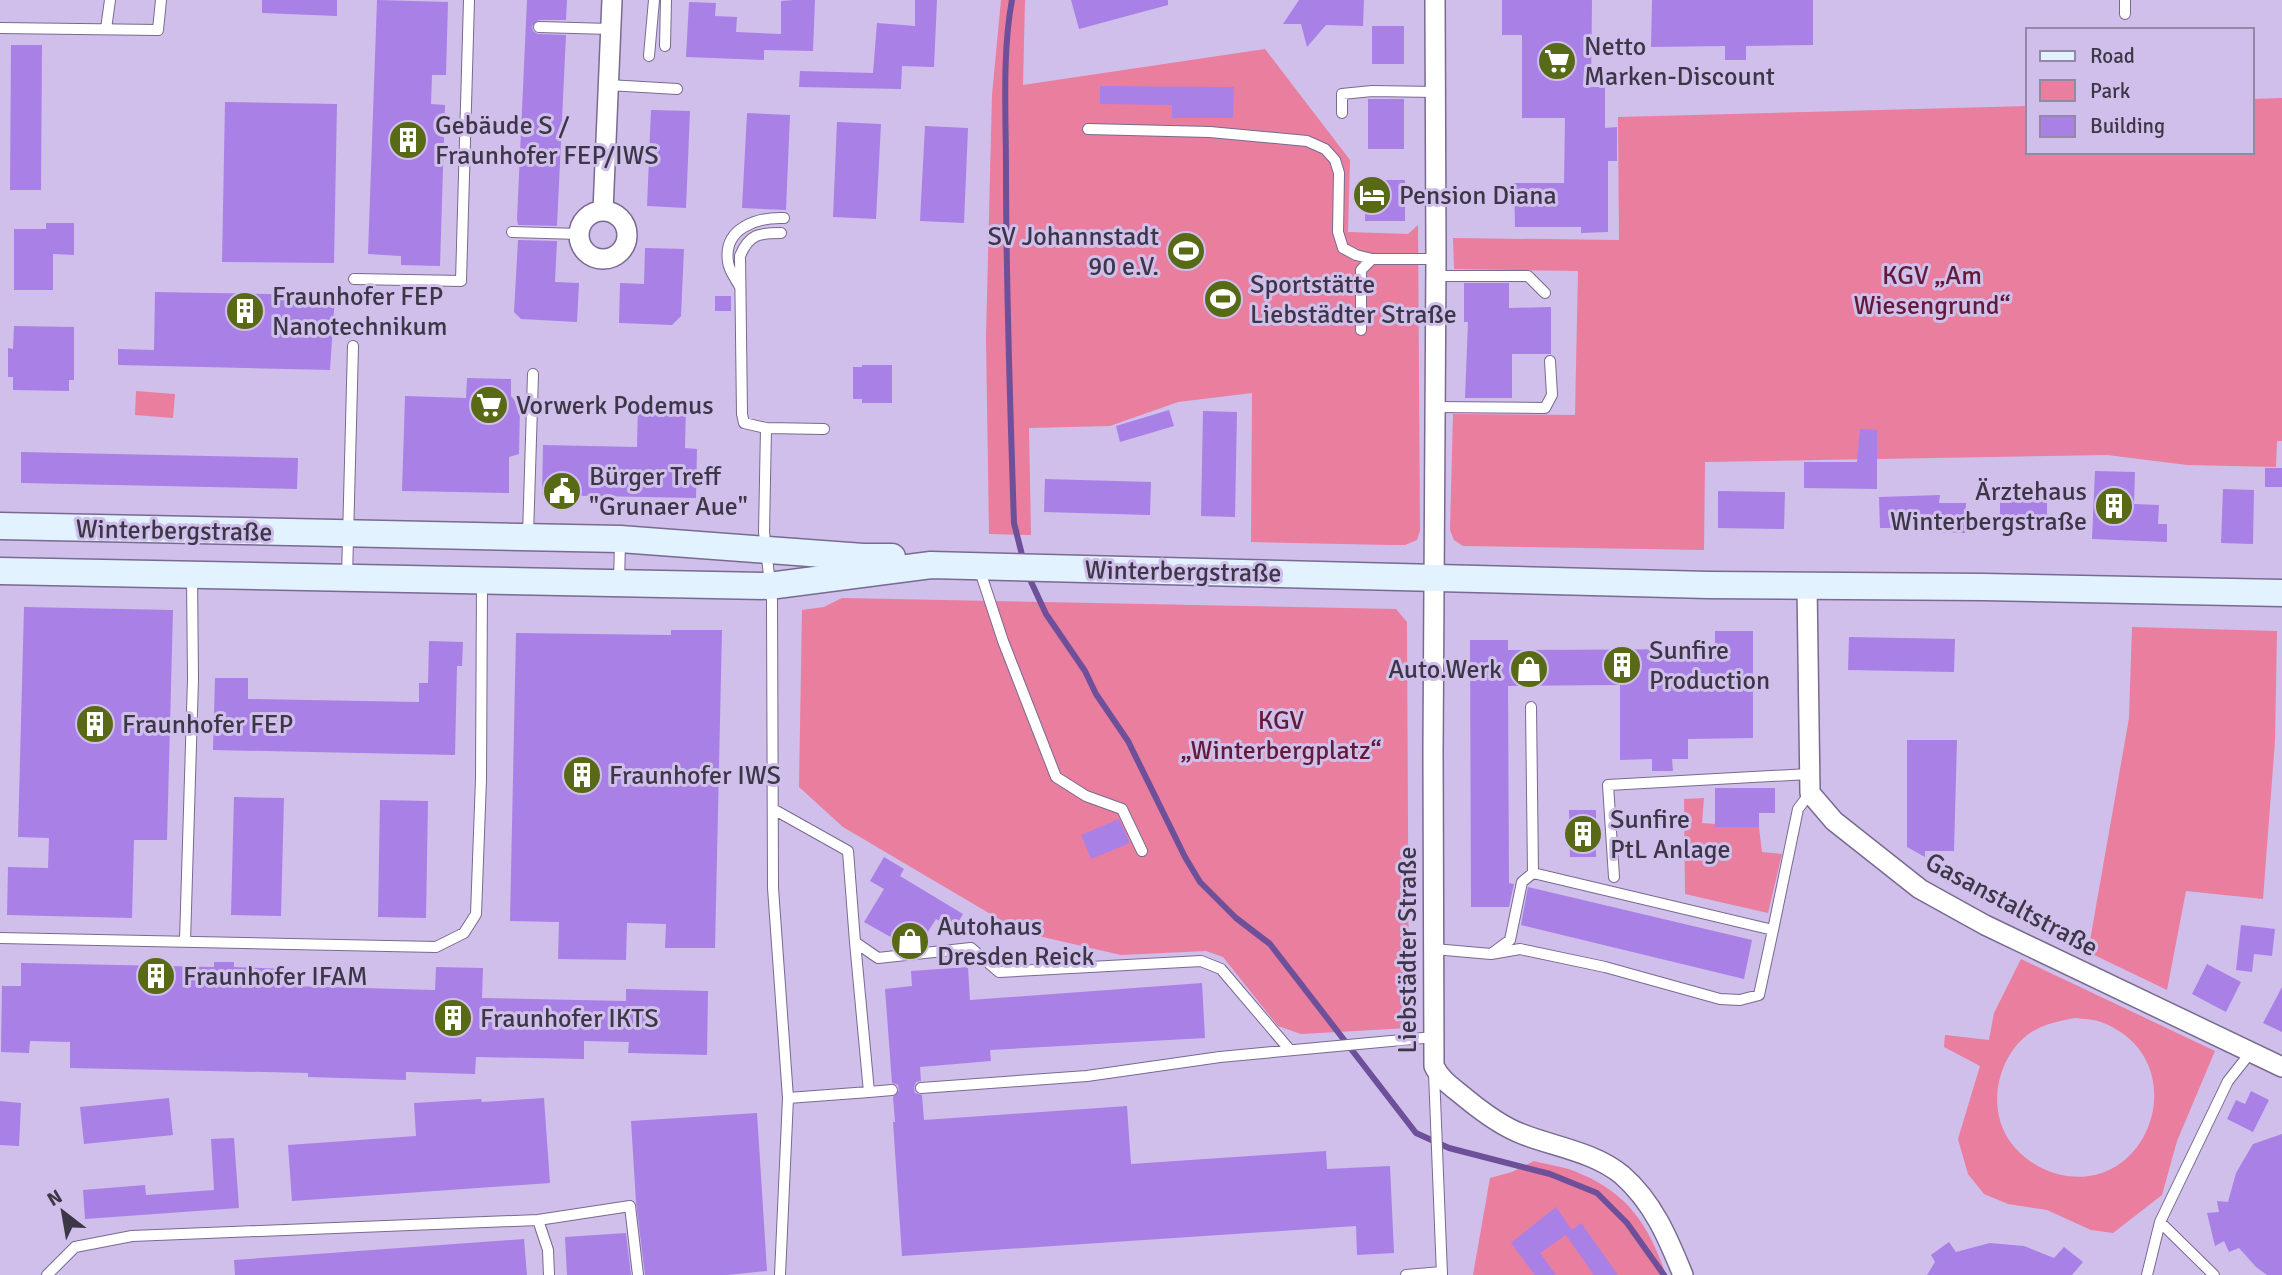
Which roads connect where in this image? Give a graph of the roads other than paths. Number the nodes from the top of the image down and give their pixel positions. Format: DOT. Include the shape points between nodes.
graph roads {
  1 [pos="110,0"];
  2 [pos="161,0"];
  3 [pos="469,0"];
  4 [pos="612,0"];
  5 [pos="654,0"];
  6 [pos="666,0"];
  7 [pos="1435,0"];
  8 [pos="2125,0"];
  9 [pos="2125,14"];
  10 [pos="539,27"];
  11 [pos="0,28"];
  12 [pos="106,29"];
  13 [pos="610,29"];
  14 [pos="664,46"];
  15 [pos="649,56"];
  16 [pos="608,85"];
  17 [pos="677,89"];
  18 [pos="1436,92"];
  19 [pos="1342,113"];
  20 [pos="1088,129"];
  21 [pos="603,211"];
  22 [pos="784,218"];
  23 [pos="512,232"];
  24 [pos="781,233"];
  25 [pos="579,234"];
  26 [pos="1372,259"];
  27 [pos="1436,267"];
  28 [pos="354,279"];
  29 [pos="741,287"];
  30 [pos="1545,293"];
  31 [pos="1360,330"];
  32 [pos="353,346"];
  33 [pos="1550,360"];
  34 [pos="533,374"];
  35 [pos="1435,407"];
  36 [pos="766,428"];
  37 [pos="824,429"];
  38 [pos="0,526"];
  39 [pos="348,533"];
  40 [pos="528,537"];
  41 [pos="620,539"];
  42 [pos="765,550"];
  43 [pos="931,565"];
  44 [pos="978,566"];
  45 [pos="0,571"];
  46 [pos="192,575"];
  47 [pos="1435,577"];
  48 [pos="347,578"];
  49 [pos="482,580"];
  50 [pos="619,583"];
  51 [pos="769,586"];
  52 [pos="1807,586"];
  53 [pos="2282,593"];
  54 [pos="1531,707"];
  55 [pos="1809,783"];
  56 [pos="773,809"];
  57 [pos="1142,851"];
  58 [pos="1533,873"];
  59 [pos="1614,877"];
  60 [pos="1773,930"];
  61 [pos="0,938"];
  62 [pos="185,941"];
  63 [pos="855,942"];
  64 [pos="1434,949"];
  65 [pos="1491,954"];
  66 [pos="1435,1037"];
  67 [pos="1289,1049"];
  68 [pos="2251,1052"];
  69 [pos="1434,1066"];
  70 [pos="2282,1067"];
  71 [pos="921,1088"];
  72 [pos="892,1090"];
  73 [pos="869,1092"];
  74 [pos="788,1098"];
  75 [pos="538,1220"];
  76 [pos="2160,1222"];
  77 [pos="1442,1274"];
  78 [pos="47,1275"];
  79 [pos="549,1275"];
  80 [pos="638,1275"];
  81 [pos="780,1275"];
  82 [pos="1406,1275"];
  83 [pos="1683,1275"];
  84 [pos="2147,1275"];
  85 [pos="2214,1275"];
  1 -- 12 [label="lane"];
  2 -- 12 [label="lane" via="158,30"];
  3 -- 28 [label="lane" via="461,281"];
  4 -- 13 [label="street"];
  5 -- 15 [label="lane"];
  6 -- 14 [label="lane"];
  7 -- 18 [label="street, Liebstädter Straße"];
  8 -- 9 [label="lane"];
  10 -- 13 [label="lane"];
  11 -- 12 [label="lane"];
  13 -- 16 [label="street"];
  16 -- 17 [label="lane"];
  16 -- 21 [label="street"];
  18 -- 19 [label="lane" via="1342,94"];
  18 -- 27 [label="street, Liebstädter Straße"];
  20 -- 26 [label="lane" via="1210,132 1307,141 1325,149 1339,173 1338,232 1343,248"];
  21 -- 25 [label="street" via="589,215"];
  21 -- 25 [label="street" via="618,216 626,229 621,251 608,259 593,257 582,248"];
  22 -- 29 [label="lane" via="755,220 734,236 727,261"];
  23 -- 25 [label="lane"];
  24 -- 29 [label="lane" via="754,236 745,244 740,256"];
  26 -- 27 [label="lane"];
  26 -- 31 [label="lane" via="1361,270"];
  27 -- 30 [label="lane" via="1528,276"];
  27 -- 35 [label="street, Liebstädter Straße"];
  29 -- 36 [label="lane" via="742,414 744,423"];
  32 -- 39 [label="lane"];
  33 -- 35 [label="lane" via="1552,395 1545,408"];
  34 -- 40 [label="lane"];
  35 -- 47 [label="street, Liebstädter Straße"];
  36 -- 37 [label="lane"];
  36 -- 42 [label="lane"];
  38 -- 39 [label="main road, Winterbergstraße"];
  39 -- 40 [label="main road, Winterbergstraße"];
  39 -- 48 [label="lane"];
  40 -- 41 [label="main road, Winterbergstraße"];
  41 -- 42 [label="main road, Winterbergstraße"];
  41 -- 50 [label="lane"];
  42 -- 43 [label="main road, Winterbergstraße" via="900,557"];
  42 -- 51 [label="lane"];
  43 -- 44 [label="main road, Winterbergstraße"];
  43 -- 51 [label="main road, Winterbergstraße"];
  44 -- 47 [label="main road, Winterbergstraße"];
  44 -- 57 [label="lane" via="1056,777 1086,796 1122,809"];
  45 -- 46 [label="main road, Winterbergstraße"];
  46 -- 48 [label="main road, Winterbergstraße"];
  46 -- 62 [label="lane"];
  47 -- 52 [label="main road, Winterbergstraße"];
  47 -- 64 [label="street, Liebstädter Straße"];
  48 -- 49 [label="main road, Winterbergstraße"];
  49 -- 50 [label="main road, Winterbergstraße"];
  49 -- 62 [label="lane" via="477,914 464,933 436,947"];
  50 -- 51 [label="main road, Winterbergstraße"];
  51 -- 56 [label="lane"];
  52 -- 53 [label="main road, Winterbergstraße"];
  52 -- 55 [label="street"];
  54 -- 58 [label="lane"];
  55 -- 59 [label="lane" via="1608,785"];
  55 -- 60 [label="lane" via="1798,809"];
  55 -- 68 [label="street, Gasanstaltstraße" via="1834,821 1920,889 1985,925"];
  56 -- 63 [label="lane" via="848,851"];
  56 -- 74 [label="lane"];
  58 -- 60 [label="lane"];
  58 -- 65 [label="lane" via="1522,882 1510,940"];
  60 -- 65 [label="lane" via="1759,995 1740,999 1720,999 1520,949"];
  61 -- 62 [label="lane"];
  63 -- 67 [label="lane" via="878,958 971,948 999,972 1201,961 1222,970"];
  63 -- 73 [label="lane"];
  64 -- 65 [label="lane"];
  64 -- 66 [label="street, Liebstädter Straße"];
  66 -- 67 [label="lane"];
  66 -- 69 [label="street, Liebstädter Straße"];
  67 -- 71 [label="lane" via="1087,1076"];
  68 -- 70 [label="street, Gasanstaltstraße"];
  68 -- 76 [label="lane" via="2228,1081"];
  69 -- 77 [label="lane"];
  69 -- 83 [label="street, Liebstädter Straße" via="1439,1076 1484,1113 1619,1173 1657,1216"];
  72 -- 73 [label="lane"];
  73 -- 74 [label="lane"];
  74 -- 81 [label="lane"];
  75 -- 78 [label="lane" via="132,1236 75,1247"];
  75 -- 79 [label="lane" via="548,1250"];
  75 -- 80 [label="lane" via="630,1206"];
  76 -- 84 [label="lane"];
  76 -- 85 [label="lane"];
  77 -- 82 [label="lane"];
}
